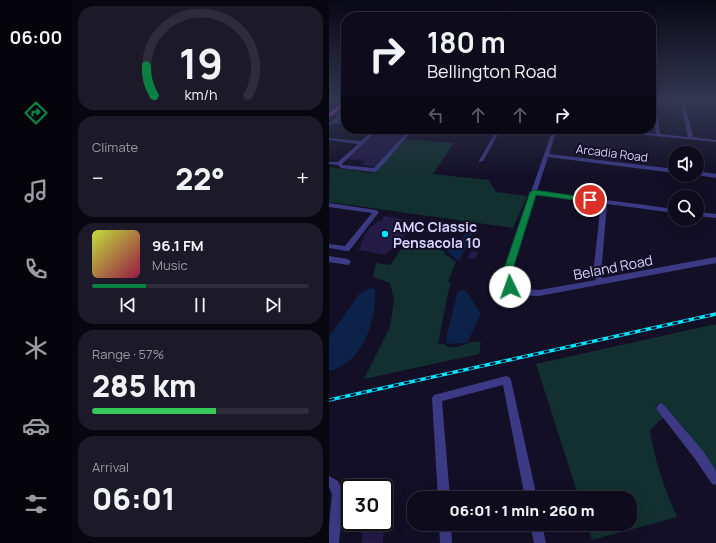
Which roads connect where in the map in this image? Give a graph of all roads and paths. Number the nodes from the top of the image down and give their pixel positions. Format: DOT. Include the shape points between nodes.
graph roads {
  1 [pos="657,125"];
  2 [pos="688,125"];
  3 [pos="371,134"];
  4 [pos="407,134"];
  5 [pos="496,134"];
  6 [pos="553,134"];
  7 [pos="647,134"];
  8 [pos="658,135"];
  9 [pos="691,139"];
  10 [pos="332,140"];
  11 [pos="716,142"];
  12 [pos="361,143"];
  13 [pos="329,145"];
  14 [pos="546,155"];
  15 [pos="481,161"];
  16 [pos="329,163"];
  17 [pos="339,164"];
  18 [pos="668,170"];
  19 [pos="704,174"];
  20 [pos="716,176"];
  21 [pos="534,192"];
  22 [pos="604,202"];
  23 [pos="329,205"];
  24 [pos="668,210"];
  25 [pos="704,215"];
  26 [pos="716,216"];
  27 [pos="329,246"];
  28 [pos="329,259"];
  29 [pos="716,260"];
  30 [pos="348,262"];
  31 [pos="600,282"];
  32 [pos="661,408"];
  33 [pos="716,480"];
  34 [pos="329,481"];
  35 [pos="444,491"];
  36 [pos="530,491"];
  37 [pos="445,531"];
  38 [pos="537,531"];
  39 [pos="333,543"];
  40 [pos="446,543"];
  41 [pos="540,543"];
  1 -- 8 [label="street"];
  2 -- 9 [label="street"];
  3 -- 12 [label="street"];
  4 -- 17 [label="street" via="373,170"];
  5 -- 15 [label="street"];
  6 -- 14 [label="street"];
  7 -- 8 [label="street"];
  8 -- 9 [label="street"];
  9 -- 11 [label="street"];
  10 -- 12 [label="street"];
  10 -- 13 [label="street"];
  12 -- 17 [label="street"];
  14 -- 18 [label="street, Arcadia Road"];
  14 -- 21 [label="street"];
  16 -- 17 [label="street"];
  19 -- 20 [label="street"];
  21 -- 22 [label="street"];
  21 -- 31 [label="street, Beland Road" via="507,275 507,283 518,292 539,293"];
  22 -- 24 [label="street"];
  22 -- 31 [label="street" via="597,274"];
  23 -- 27 [label="street" via="376,212 347,249"];
  25 -- 26 [label="street"];
  28 -- 30 [label="street"];
  29 -- 31 [label="street, Beland Road"];
  32 -- 33 [label="street"];
  34 -- 39 [label="street" via="333,482 338,494"];
  35 -- 36 [label="street" via="437,398 506,380"];
  37 -- 40 [label="street"];
  38 -- 41 [label="street"];
}
